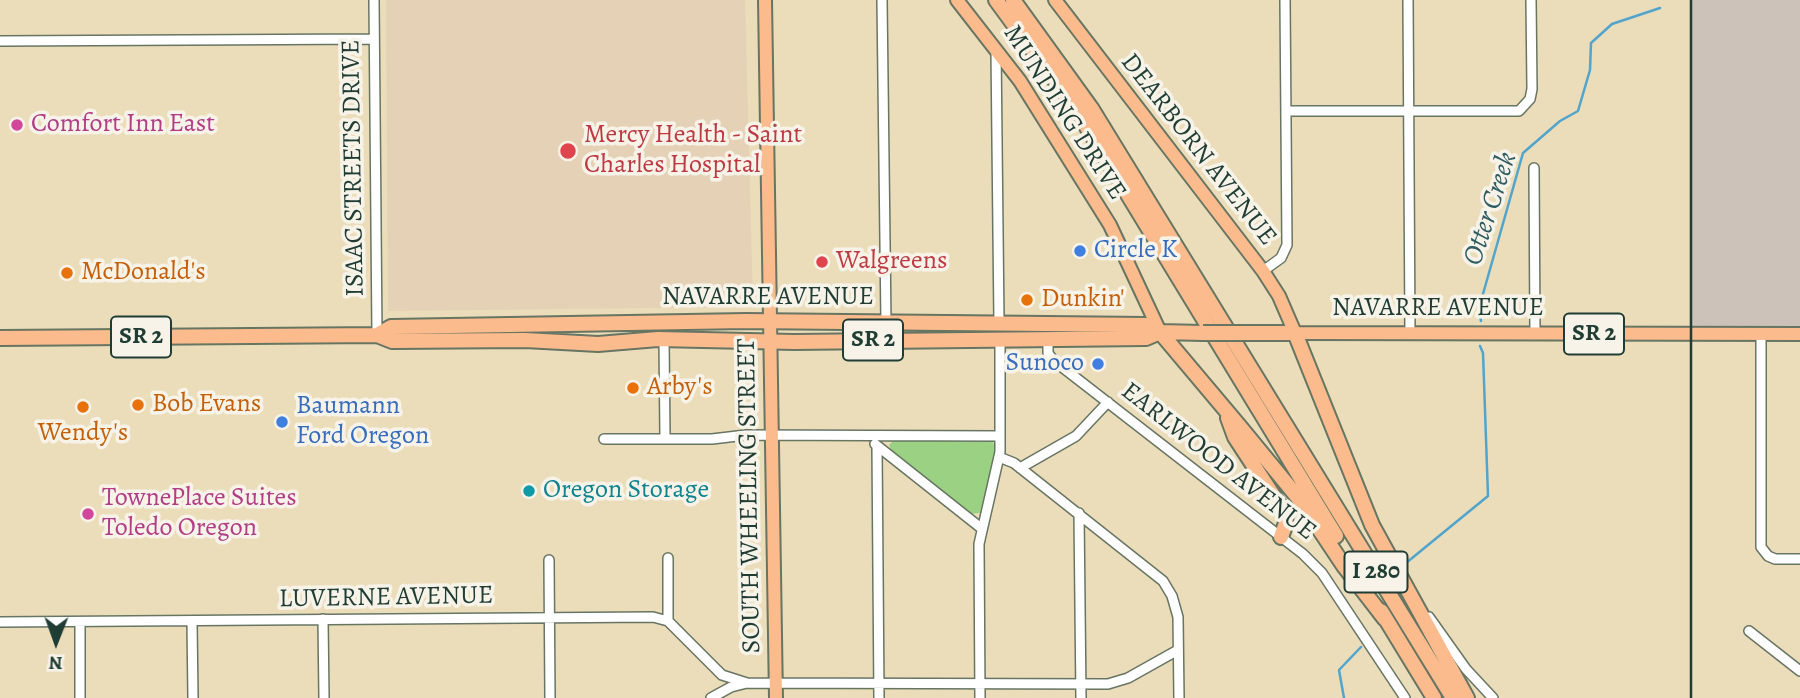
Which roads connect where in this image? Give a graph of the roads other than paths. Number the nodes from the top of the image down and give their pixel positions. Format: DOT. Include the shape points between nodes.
graph roads {
  1 [pos="374,0"];
  2 [pos="765,0"];
  3 [pos="882,0"];
  4 [pos="957,0"];
  5 [pos="996,0"];
  6 [pos="1013,0"];
  7 [pos="1055,0"];
  8 [pos="1285,0"];
  9 [pos="1408,0"];
  10 [pos="1531,0"];
  11 [pos="374,39"];
  12 [pos="0,41"];
  13 [pos="996,48"];
  14 [pos="1287,111"];
  15 [pos="1409,111"];
  16 [pos="1534,168"];
  17 [pos="1262,271"];
  18 [pos="771,321"];
  19 [pos="657,322"];
  20 [pos="886,323"];
  21 [pos="999,323"];
  22 [pos="1110,324"];
  23 [pos="503,327"];
  24 [pos="1048,331"];
  25 [pos="1160,332"];
  26 [pos="1295,334"];
  27 [pos="1410,334"];
  28 [pos="1535,334"];
  29 [pos="1761,334"];
  30 [pos="1800,334"];
  31 [pos="377,335"];
  32 [pos="0,338"];
  33 [pos="1000,339"];
  34 [pos="1027,339"];
  35 [pos="664,340"];
  36 [pos="771,340"];
  37 [pos="444,341"];
  38 [pos="550,343"];
  39 [pos="1108,402"];
  40 [pos="1226,413"];
  41 [pos="772,435"];
  42 [pos="864,436"];
  43 [pos="1000,436"];
  44 [pos="604,439"];
  45 [pos="665,439"];
  46 [pos="877,446"];
  47 [pos="999,457"];
  48 [pos="1020,468"];
  49 [pos="1079,513"];
  50 [pos="981,528"];
  51 [pos="1281,537"];
  52 [pos="668,558"];
  53 [pos="1800,559"];
  54 [pos="549,560"];
  55 [pos="1395,567"];
  56 [pos="550,617"];
  57 [pos="323,619"];
  58 [pos="1385,619"];
  59 [pos="192,621"];
  60 [pos="668,621"];
  61 [pos="0,622"];
  62 [pos="80,622"];
  63 [pos="1749,631"];
  64 [pos="1178,650"];
  65 [pos="1800,671"];
  66 [pos="747,683"];
  67 [pos="776,683"];
  68 [pos="879,683"];
  69 [pos="980,684"];
  70 [pos="1080,684"];
  71 [pos="80,698"];
  72 [pos="193,698"];
  73 [pos="324,698"];
  74 [pos="550,698"];
  75 [pos="711,698"];
  76 [pos="776,698"];
  77 [pos="879,698"];
  78 [pos="980,698"];
  79 [pos="1081,698"];
  80 [pos="1179,698"];
  81 [pos="1405,698"];
  82 [pos="1434,698"];
  83 [pos="1453,698"];
  84 [pos="1467,698"];
  85 [pos="1493,698"];
  1 -- 11 [label="street, ISAAC STREETS DRIVE"];
  2 -- 18 [label="main road, SOUTH WHEELING STREET"];
  3 -- 20 [label="street"];
  4 -- 13 [label="main road, MUNDING DRIVE"];
  5 -- 58 [label="highway, I 280" via="1076,109"];
  6 -- 83 [label="highway, I 280" via="1091,108"];
  7 -- 17 [label="main road, DEARBORN AVENUE"];
  8 -- 14 [label="street"];
  9 -- 15 [label="street"];
  10 -- 15 [label="street" via="1532,89 1527,104 1509,113"];
  11 -- 12 [label="street"];
  11 -- 31 [label="street, ISAAC STREETS DRIVE"];
  13 -- 21 [label="street"];
  13 -- 25 [label="main road, MUNDING DRIVE" via="1110,225"];
  14 -- 15 [label="street"];
  14 -- 17 [label="street" via="1287,245 1281,258"];
  15 -- 27 [label="street"];
  16 -- 28 [label="street"];
  17 -- 26 [label="main road, DEARBORN AVENUE"];
  18 -- 19 [label="highway, NAVARRE AVENUE / SR 2"];
  18 -- 20 [label="highway, NAVARRE AVENUE / SR 2"];
  18 -- 36 [label="main road, SOUTH WHEELING STREET"];
  19 -- 23 [label="highway, NAVARRE AVENUE / SR 2"];
  19 -- 38 [label="highway" via="633,330 554,332"];
  20 -- 21 [label="highway, NAVARRE AVENUE / SR 2"];
  21 -- 24 [label="highway, NAVARRE AVENUE / SR 2"];
  22 -- 24 [label="highway, NAVARRE AVENUE / SR 2"];
  22 -- 25 [label="highway, NAVARRE AVENUE / SR 2" via="1147,325"];
  22 -- 34 [label="highway" via="1106,331 1054,331"];
  23 -- 31 [label="highway, NAVARRE AVENUE / SR 2" via="391,327"];
  23 -- 37 [label="highway" via="497,334"];
  24 -- 25 [label="highway, NAVARRE AVENUE / SR 2" via="1146,338"];
  24 -- 33 [label="highway" via="1005,330"];
  24 -- 34 [label="highway, NAVARRE AVENUE / SR 2"];
  24 -- 39 [label="street, EARLWOOD AVENUE" via="1049,355"];
  25 -- 26 [label="highway, NAVARRE AVENUE / SR 2, bridge"];
  25 -- 40 [label="highway"];
  26 -- 27 [label="main road, NAVARRE AVENUE / SR 2"];
  26 -- 55 [label="highway" via="1372,525"];
  27 -- 28 [label="main road, NAVARRE AVENUE / SR 2"];
  28 -- 29 [label="main road, NAVARRE AVENUE / SR 2"];
  29 -- 30 [label="main road, NAVARRE AVENUE / SR 2"];
  29 -- 53 [label="street" via="1761,547 1768,556"];
  31 -- 32 [label="highway, NAVARRE AVENUE / SR 2"];
  31 -- 37 [label="highway, NAVARRE AVENUE / SR 2" via="392,341"];
  33 -- 34 [label="highway, NAVARRE AVENUE / SR 2"];
  33 -- 36 [label="highway, NAVARRE AVENUE / SR 2"];
  33 -- 43 [label="street"];
  35 -- 36 [label="highway, NAVARRE AVENUE / SR 2"];
  35 -- 38 [label="highway, NAVARRE AVENUE / SR 2"];
  35 -- 45 [label="street"];
  36 -- 41 [label="main road, SOUTH WHEELING STREET"];
  37 -- 38 [label="highway, NAVARRE AVENUE / SR 2"];
  39 -- 48 [label="street" via="1076,436"];
  39 -- 51 [label="street, EARLWOOD AVENUE"];
  40 -- 51 [label="highway" via="1235,437 1284,512"];
  40 -- 58 [label="highway" via="1300,500"];
  41 -- 42 [label="street"];
  41 -- 45 [label="street"];
  41 -- 67 [label="main road, SOUTH WHEELING STREET"];
  42 -- 43 [label="street"];
  42 -- 46 [label="street"];
  43 -- 47 [label="street"];
  44 -- 45 [label="street"];
  46 -- 50 [label="street"];
  46 -- 68 [label="street"];
  47 -- 48 [label="street"];
  47 -- 50 [label="street"];
  48 -- 49 [label="street"];
  49 -- 64 [label="street" via="1165,584 1178,613"];
  49 -- 70 [label="street"];
  50 -- 69 [label="street"];
  51 -- 81 [label="street, EARLWOOD AVENUE" via="1322,573"];
  52 -- 60 [label="street"];
  54 -- 56 [label="street"];
  55 -- 84 [label="highway"];
  55 -- 85 [label="street" via="1466,669"];
  56 -- 57 [label="street, LUVERNE AVENUE"];
  56 -- 60 [label="street, LUVERNE AVENUE" via="648,616"];
  56 -- 74 [label="street"];
  57 -- 59 [label="street, LUVERNE AVENUE"];
  57 -- 73 [label="street"];
  58 -- 82 [label="highway, I 280"];
  59 -- 62 [label="street, LUVERNE AVENUE"];
  59 -- 72 [label="street"];
  60 -- 66 [label="street" via="718,672"];
  61 -- 62 [label="street, LUVERNE AVENUE"];
  62 -- 71 [label="street"];
  63 -- 65 [label="street"];
  64 -- 70 [label="street" via="1124,680"];
  64 -- 80 [label="street"];
  66 -- 67 [label="street"];
  66 -- 75 [label="street"];
  67 -- 68 [label="street"];
  67 -- 76 [label="main road, SOUTH WHEELING STREET"];
  68 -- 69 [label="street"];
  68 -- 77 [label="street"];
  69 -- 70 [label="street"];
  69 -- 78 [label="street"];
  70 -- 79 [label="street"];
}
